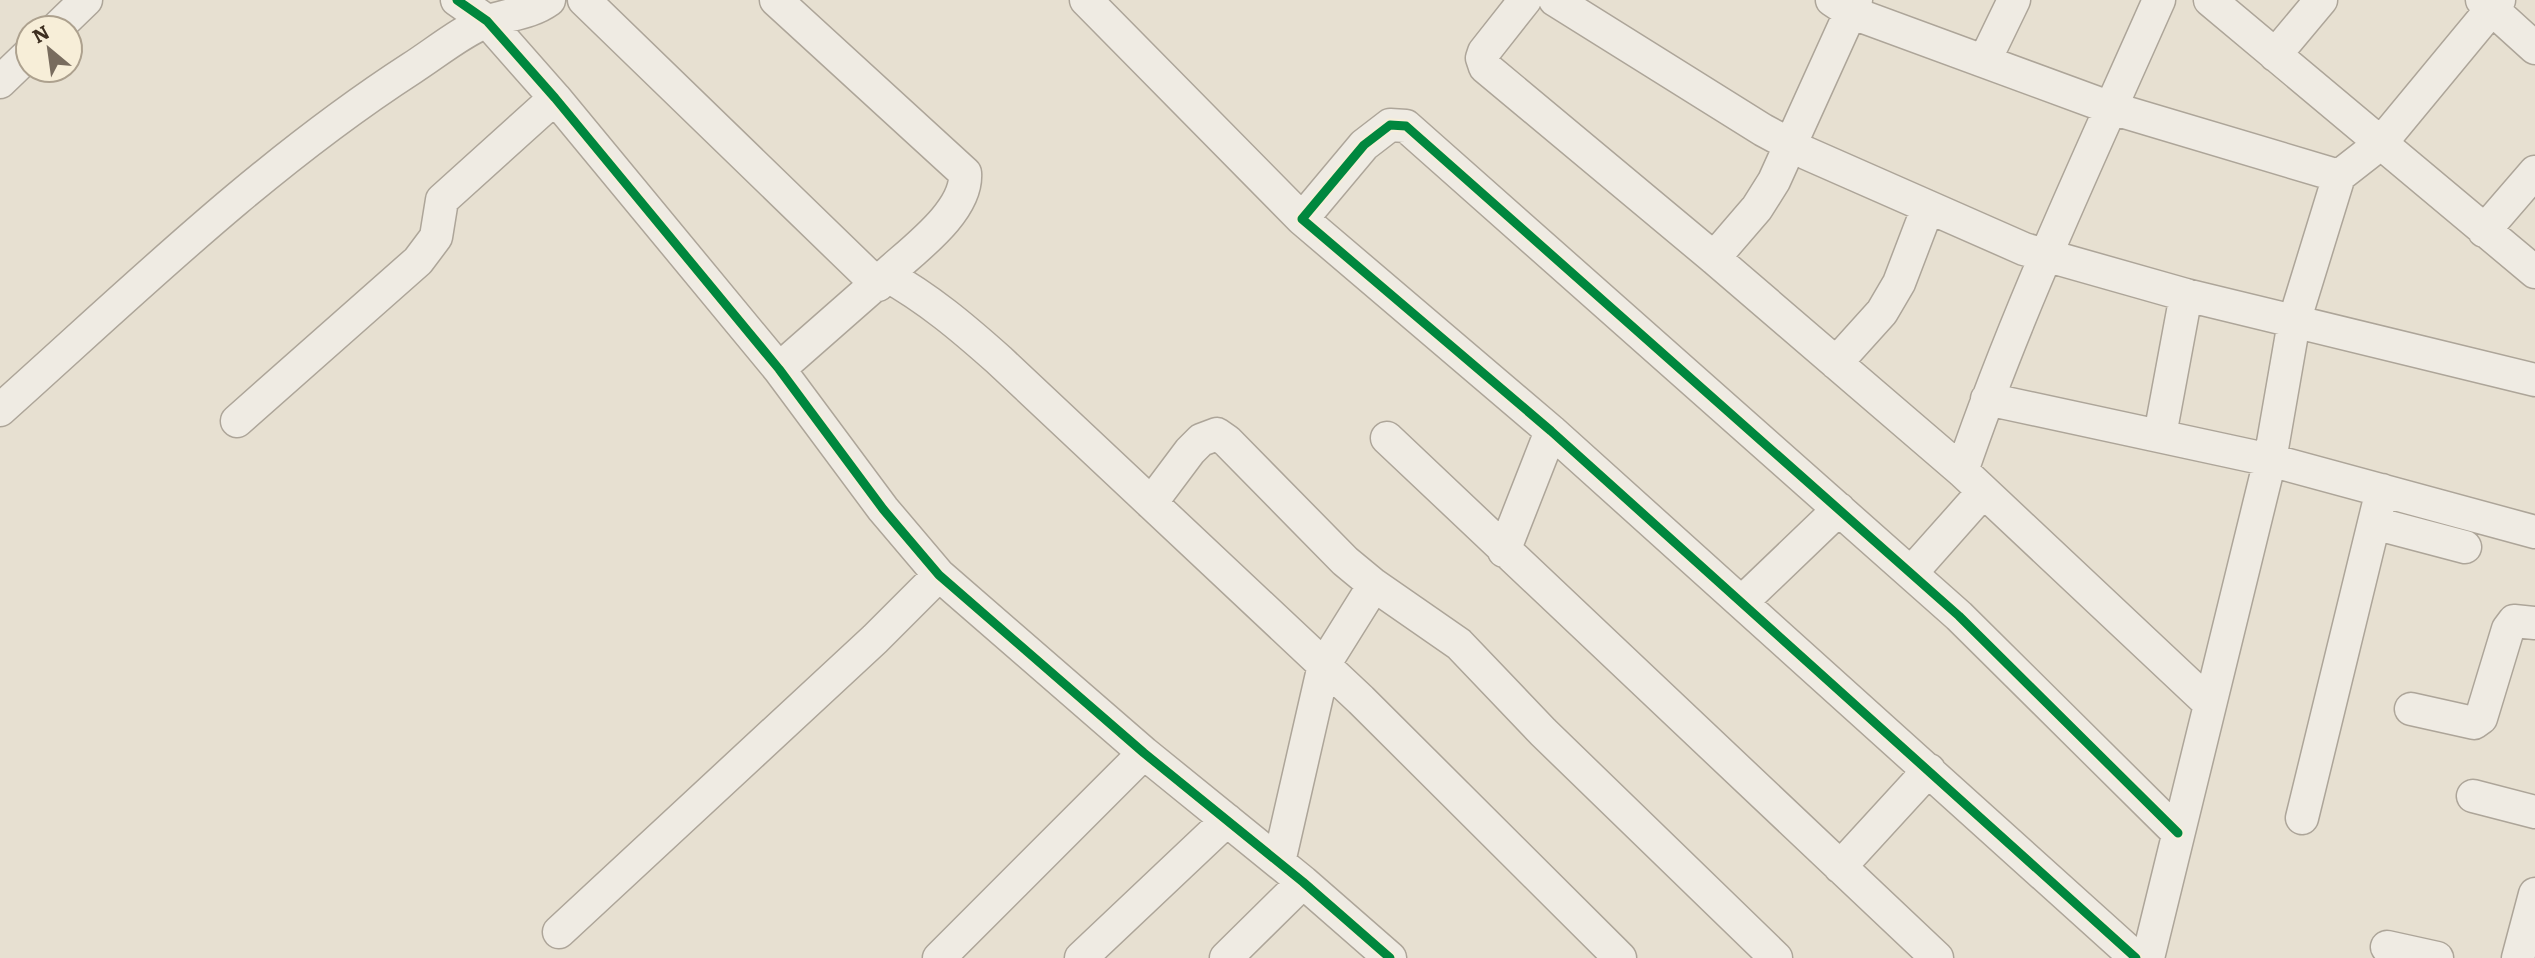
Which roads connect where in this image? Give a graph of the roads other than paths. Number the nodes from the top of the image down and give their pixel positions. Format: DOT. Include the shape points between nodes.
graph roads {
  1 [pos="86,0"];
  2 [pos="457,0"];
  3 [pos="549,0"];
  4 [pos="584,0"];
  5 [pos="776,0"];
  6 [pos="1086,0"];
  7 [pos="1525,0"];
  8 [pos="1555,0"];
  9 [pos="2014,0"];
  10 [pos="2159,0"];
  11 [pos="2210,0"];
  12 [pos="2321,0"];
  13 [pos="2491,3"];
  14 [pos="1846,4"];
  15 [pos="72,14"];
  16 [pos="487,21"];
  17 [pos="2535,48"];
  18 [pos="2275,55"];
  19 [pos="1985,60"];
  20 [pos="14,68"];
  21 [pos="0,82"];
  22 [pos="555,98"];
  23 [pos="2111,108"];
  24 [pos="1791,144"];
  25 [pos="2380,144"];
  26 [pos="2535,172"];
  27 [pos="2339,176"];
  28 [pos="1928,207"];
  29 [pos="1302,219"];
  30 [pos="2484,231"];
  31 [pos="2045,257"];
  32 [pos="1714,258"];
  33 [pos="2535,272"];
  34 [pos="882,280"];
  35 [pos="2186,295"];
  36 [pos="2294,322"];
  37 [pos="1836,363"];
  38 [pos="779,369"];
  39 [pos="2535,380"];
  40 [pos="1987,399"];
  41 [pos="0,410"];
  42 [pos="237,421"];
  43 [pos="1551,431"];
  44 [pos="2160,435"];
  45 [pos="1387,438"];
  46 [pos="2270,460"];
  47 [pos="1972,482"];
  48 [pos="2382,491"];
  49 [pos="1152,503"];
  50 [pos="1839,509"];
  51 [pos="2374,523"];
  52 [pos="2535,532"];
  53 [pos="2465,547"];
  54 [pos="1504,551"];
  55 [pos="1911,573"];
  56 [pos="939,575"];
  57 [pos="1374,585"];
  58 [pos="1742,602"];
  59 [pos="2535,623"];
  60 [pos="1324,665"];
  61 [pos="2210,704"];
  62 [pos="2411,709"];
  63 [pos="1144,753"];
  64 [pos="1929,770"];
  65 [pos="2473,796"];
  66 [pos="2535,812"];
  67 [pos="2302,818"];
  68 [pos="1227,820"];
  69 [pos="2178,833"];
  70 [pos="1840,867"];
  71 [pos="1291,872"];
  72 [pos="2535,894"];
  73 [pos="559,932"];
  74 [pos="2388,947"];
  75 [pos="1920,953"];
  76 [pos="1385,956"];
  77 [pos="939,958"];
  78 [pos="1081,958"];
  79 [pos="1226,958"];
  80 [pos="1620,958"];
  81 [pos="1776,958"];
  82 [pos="2136,958"];
  83 [pos="2148,958"];
  84 [pos="2437,958"];
  85 [pos="2518,958"];
  1 -- 15 [label="street"];
  2 -- 16 [label="street"];
  3 -- 16 [label="street" via="521,14"];
  4 -- 34 [label="street"];
  5 -- 34 [label="street" via="965,173 962,197 948,216"];
  6 -- 29 [label="street"];
  7 -- 32 [label="street" via="1482,58 1489,71"];
  8 -- 24 [label="street"];
  9 -- 19 [label="street"];
  10 -- 23 [label="street"];
  11 -- 18 [label="street"];
  12 -- 18 [label="street"];
  13 -- 17 [label="street"];
  13 -- 25 [label="street"];
  14 -- 19 [label="street"];
  14 -- 24 [label="street"];
  16 -- 22 [label="street"];
  16 -- 41 [label="street" via="325,128 238,197"];
  18 -- 25 [label="street"];
  19 -- 23 [label="street"];
  20 -- 21 [label="street"];
  22 -- 38 [label="street"];
  22 -- 42 [label="street" via="442,200 436,237 418,261"];
  23 -- 27 [label="street"];
  23 -- 31 [label="street"];
  24 -- 28 [label="street"];
  24 -- 32 [label="street" via="1757,208"];
  25 -- 27 [label="street"];
  25 -- 30 [label="street"];
  26 -- 30 [label="street"];
  27 -- 36 [label="street"];
  28 -- 31 [label="street"];
  28 -- 37 [label="street" via="1899,283 1882,312"];
  29 -- 43 [label="street"];
  29 -- 50 [label="street" via="1364,145 1390,125 1406,126"];
  30 -- 33 [label="street"];
  31 -- 35 [label="street"];
  31 -- 40 [label="street"];
  32 -- 37 [label="street"];
  34 -- 38 [label="street"];
  34 -- 49 [label="street" via="947,313"];
  35 -- 36 [label="street"];
  35 -- 44 [label="street"];
  36 -- 39 [label="street"];
  36 -- 46 [label="street"];
  37 -- 47 [label="street"];
  38 -- 56 [label="street" via="883,509"];
  40 -- 44 [label="street"];
  40 -- 47 [label="street"];
  43 -- 54 [label="street"];
  43 -- 58 [label="street"];
  44 -- 46 [label="street"];
  45 -- 54 [label="street"];
  46 -- 48 [label="street"];
  46 -- 61 [label="street"];
  47 -- 55 [label="street"];
  47 -- 61 [label="street"];
  48 -- 51 [label="street"];
  48 -- 52 [label="street"];
  49 -- 57 [label="street" via="1190,451 1217,434"];
  49 -- 60 [label="street"];
  50 -- 55 [label="street"];
  50 -- 58 [label="street"];
  51 -- 53 [label="street"];
  51 -- 67 [label="street"];
  54 -- 70 [label="street"];
  55 -- 69 [label="street"];
  56 -- 63 [label="street"];
  56 -- 73 [label="street"];
  57 -- 60 [label="street"];
  57 -- 81 [label="street" via="1459,644"];
  58 -- 64 [label="street"];
  59 -- 62 [label="street" via="2514,621 2508,629 2480,718 2474,723"];
  60 -- 71 [label="street"];
  60 -- 80 [label="street"];
  61 -- 69 [label="street"];
  63 -- 68 [label="street"];
  63 -- 77 [label="street"];
  64 -- 70 [label="street"];
  64 -- 82 [label="street"];
  65 -- 66 [label="street"];
  68 -- 71 [label="street"];
  68 -- 78 [label="street"];
  69 -- 83 [label="street"];
  70 -- 75 [label="street"];
  71 -- 76 [label="street"];
  71 -- 79 [label="street"];
  72 -- 85 [label="street"];
  74 -- 84 [label="street"];
}
